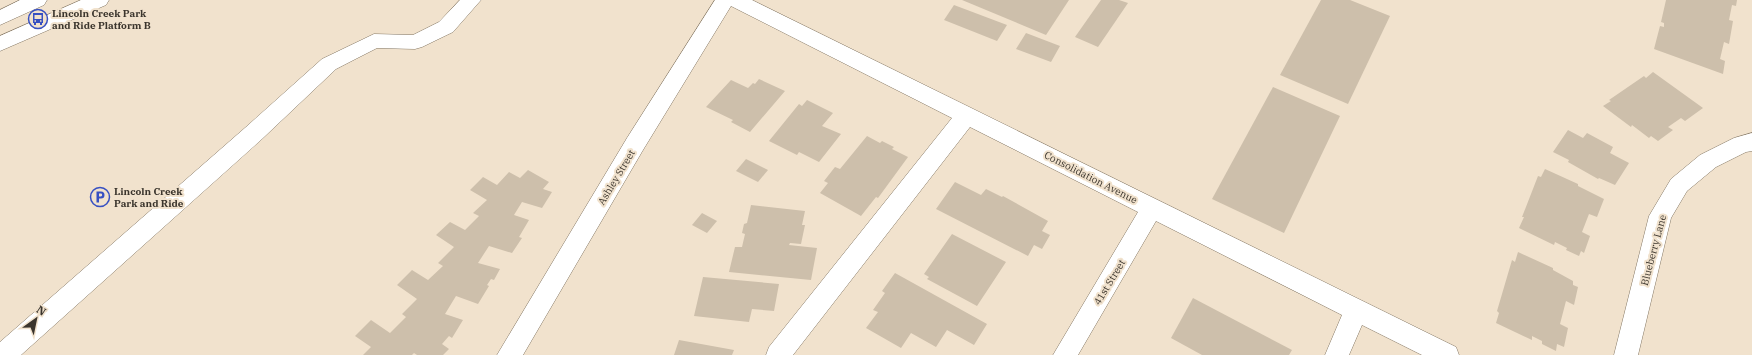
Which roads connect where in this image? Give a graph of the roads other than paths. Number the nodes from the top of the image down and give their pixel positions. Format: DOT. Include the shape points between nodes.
graph roads {
  1 [pos="37,0"];
  2 [pos="99,0"];
  3 [pos="471,0"];
  4 [pos="724,0"];
  5 [pos="735,0"];
  6 [pos="0,18"];
  7 [pos="0,44"];
  8 [pos="967,116"];
  9 [pos="1752,142"];
  10 [pos="1152,208"];
  11 [pos="1356,310"];
  12 [pos="3,355"];
  13 [pos="509,355"];
  14 [pos="778,355"];
  15 [pos="1065,355"];
  16 [pos="1337,355"];
  17 [pos="1447,355"];
  18 [pos="1626,355"];
  1 -- 6 [label="street"];
  2 -- 7 [label="street"];
  3 -- 12 [label="street" via="446,27 415,42 374,41 329,64"];
  4 -- 13 [label="street, Ashley Street"];
  5 -- 8 [label="street, Consolidation Avenue"];
  8 -- 10 [label="street, Consolidation Avenue"];
  8 -- 14 [label="street"];
  9 -- 18 [label="street, Blueberry Lane" via="1742,144 1708,161 1679,185 1660,216"];
  10 -- 11 [label="street, Consolidation Avenue"];
  10 -- 15 [label="street, 41st Street"];
  11 -- 16 [label="street"];
  11 -- 17 [label="street, Consolidation Avenue"];
}
